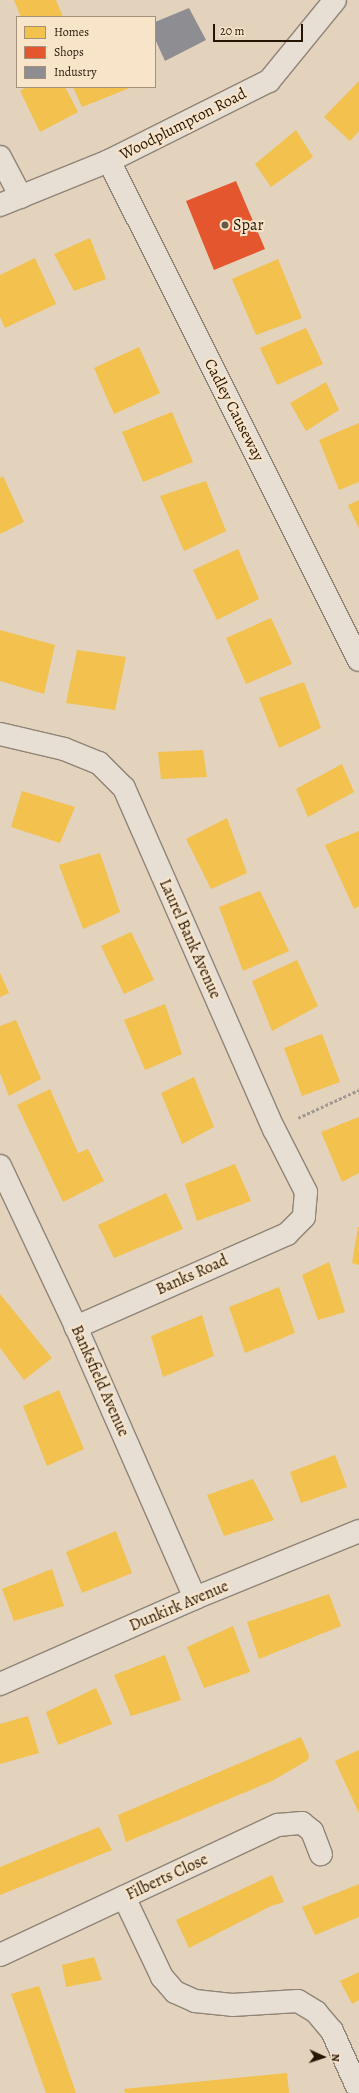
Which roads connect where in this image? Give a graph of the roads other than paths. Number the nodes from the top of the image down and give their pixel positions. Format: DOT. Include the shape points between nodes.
graph roads {
  1 [pos="335,0"];
  2 [pos="0,157"];
  3 [pos="109,161"];
  4 [pos="21,197"];
  5 [pos="0,206"];
  6 [pos="353,632"];
  7 [pos="359,660"];
  8 [pos="0,734"];
  9 [pos="0,1166"];
  10 [pos="304,1217"];
  11 [pos="76,1327"];
  12 [pos="359,1531"];
  13 [pos="195,1598"];
  14 [pos="0,1684"];
  15 [pos="322,1854"];
  16 [pos="124,1897"];
  17 [pos="0,1954"];
  18 [pos="359,2091"];
  19 [pos="354,2093"];
  1 -- 3 [label="street, Woodplumpton Road" via="269,81"];
  2 -- 4 [label="street"];
  3 -- 4 [label="street, Woodplumpton Road"];
  3 -- 6 [label="street, Cadley Causeway"];
  4 -- 5 [label="street, Woodplumpton Road"];
  6 -- 7 [label="street, Cadley Causeway"];
  8 -- 10 [label="street, Laurel Bank Avenue" via="64,749 99,764 124,788 274,1129 306,1192"];
  9 -- 11 [label="street, Banksfield Avenue"];
  10 -- 11 [label="street, Banks Road" via="287,1234"];
  11 -- 13 [label="street, Banksfield Avenue"];
  12 -- 13 [label="street, Dunkirk Avenue"];
  13 -- 14 [label="street, Dunkirk Avenue"];
  15 -- 16 [label="street, Filberts Close" via="312,1831 302,1823 278,1825"];
  16 -- 17 [label="street, Filberts Close"];
  16 -- 18 [label="street" via="162,1977 175,1992 195,2001 232,2006 298,2001 316,2012 332,2031"];
  18 -- 19 [label="street"];
}
